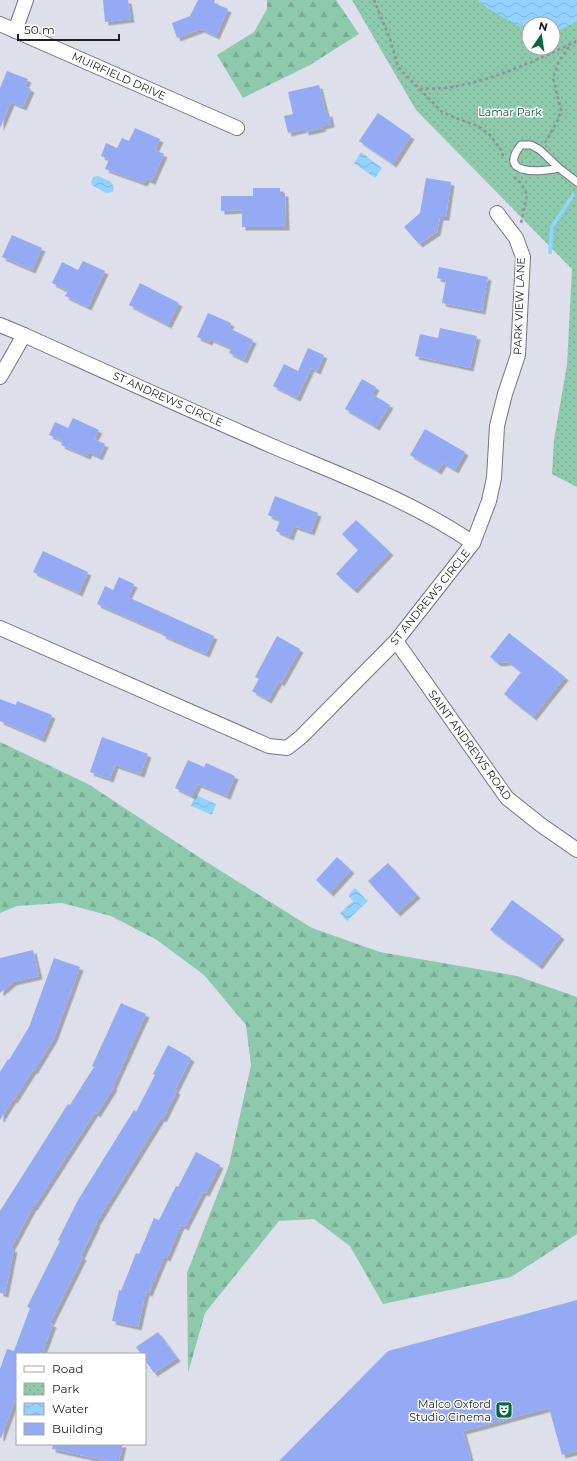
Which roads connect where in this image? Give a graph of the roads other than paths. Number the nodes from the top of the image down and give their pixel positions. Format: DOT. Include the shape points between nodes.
graph roads {
  1 [pos="26,0"];
  2 [pos="0,24"];
  3 [pos="15,31"];
  4 [pos="237,128"];
  5 [pos="559,168"];
  6 [pos="577,182"];
  7 [pos="497,213"];
  8 [pos="0,325"];
  9 [pos="24,334"];
  10 [pos="0,376"];
  11 [pos="473,543"];
  12 [pos="0,628"];
  13 [pos="396,641"];
  14 [pos="577,850"];
  1 -- 3 [label="street"];
  2 -- 3 [label="street, MUIRFIELD DRIVE"];
  3 -- 4 [label="street, MUIRFIELD DRIVE"];
  5 -- 5 [label="lane" via="531,145 521,146 513,156 517,168 523,170 546,171"];
  5 -- 6 [label="lane"];
  7 -- 11 [label="street, PARK VIEW LANE" via="516,238 522,257 518,356 497,426 494,478 489,501"];
  8 -- 9 [label="street, ST ANDREWS CIRCLE"];
  9 -- 10 [label="street"];
  9 -- 11 [label="street, ST ANDREWS CIRCLE" via="385,494 448,526"];
  11 -- 13 [label="street, ST ANDREWS CIRCLE"];
  12 -- 13 [label="street, ST ANDREWS CIRCLE" via="269,746 287,748 302,737"];
  13 -- 14 [label="street, SAINT ANDREWS ROAD" via="507,798"];
}
